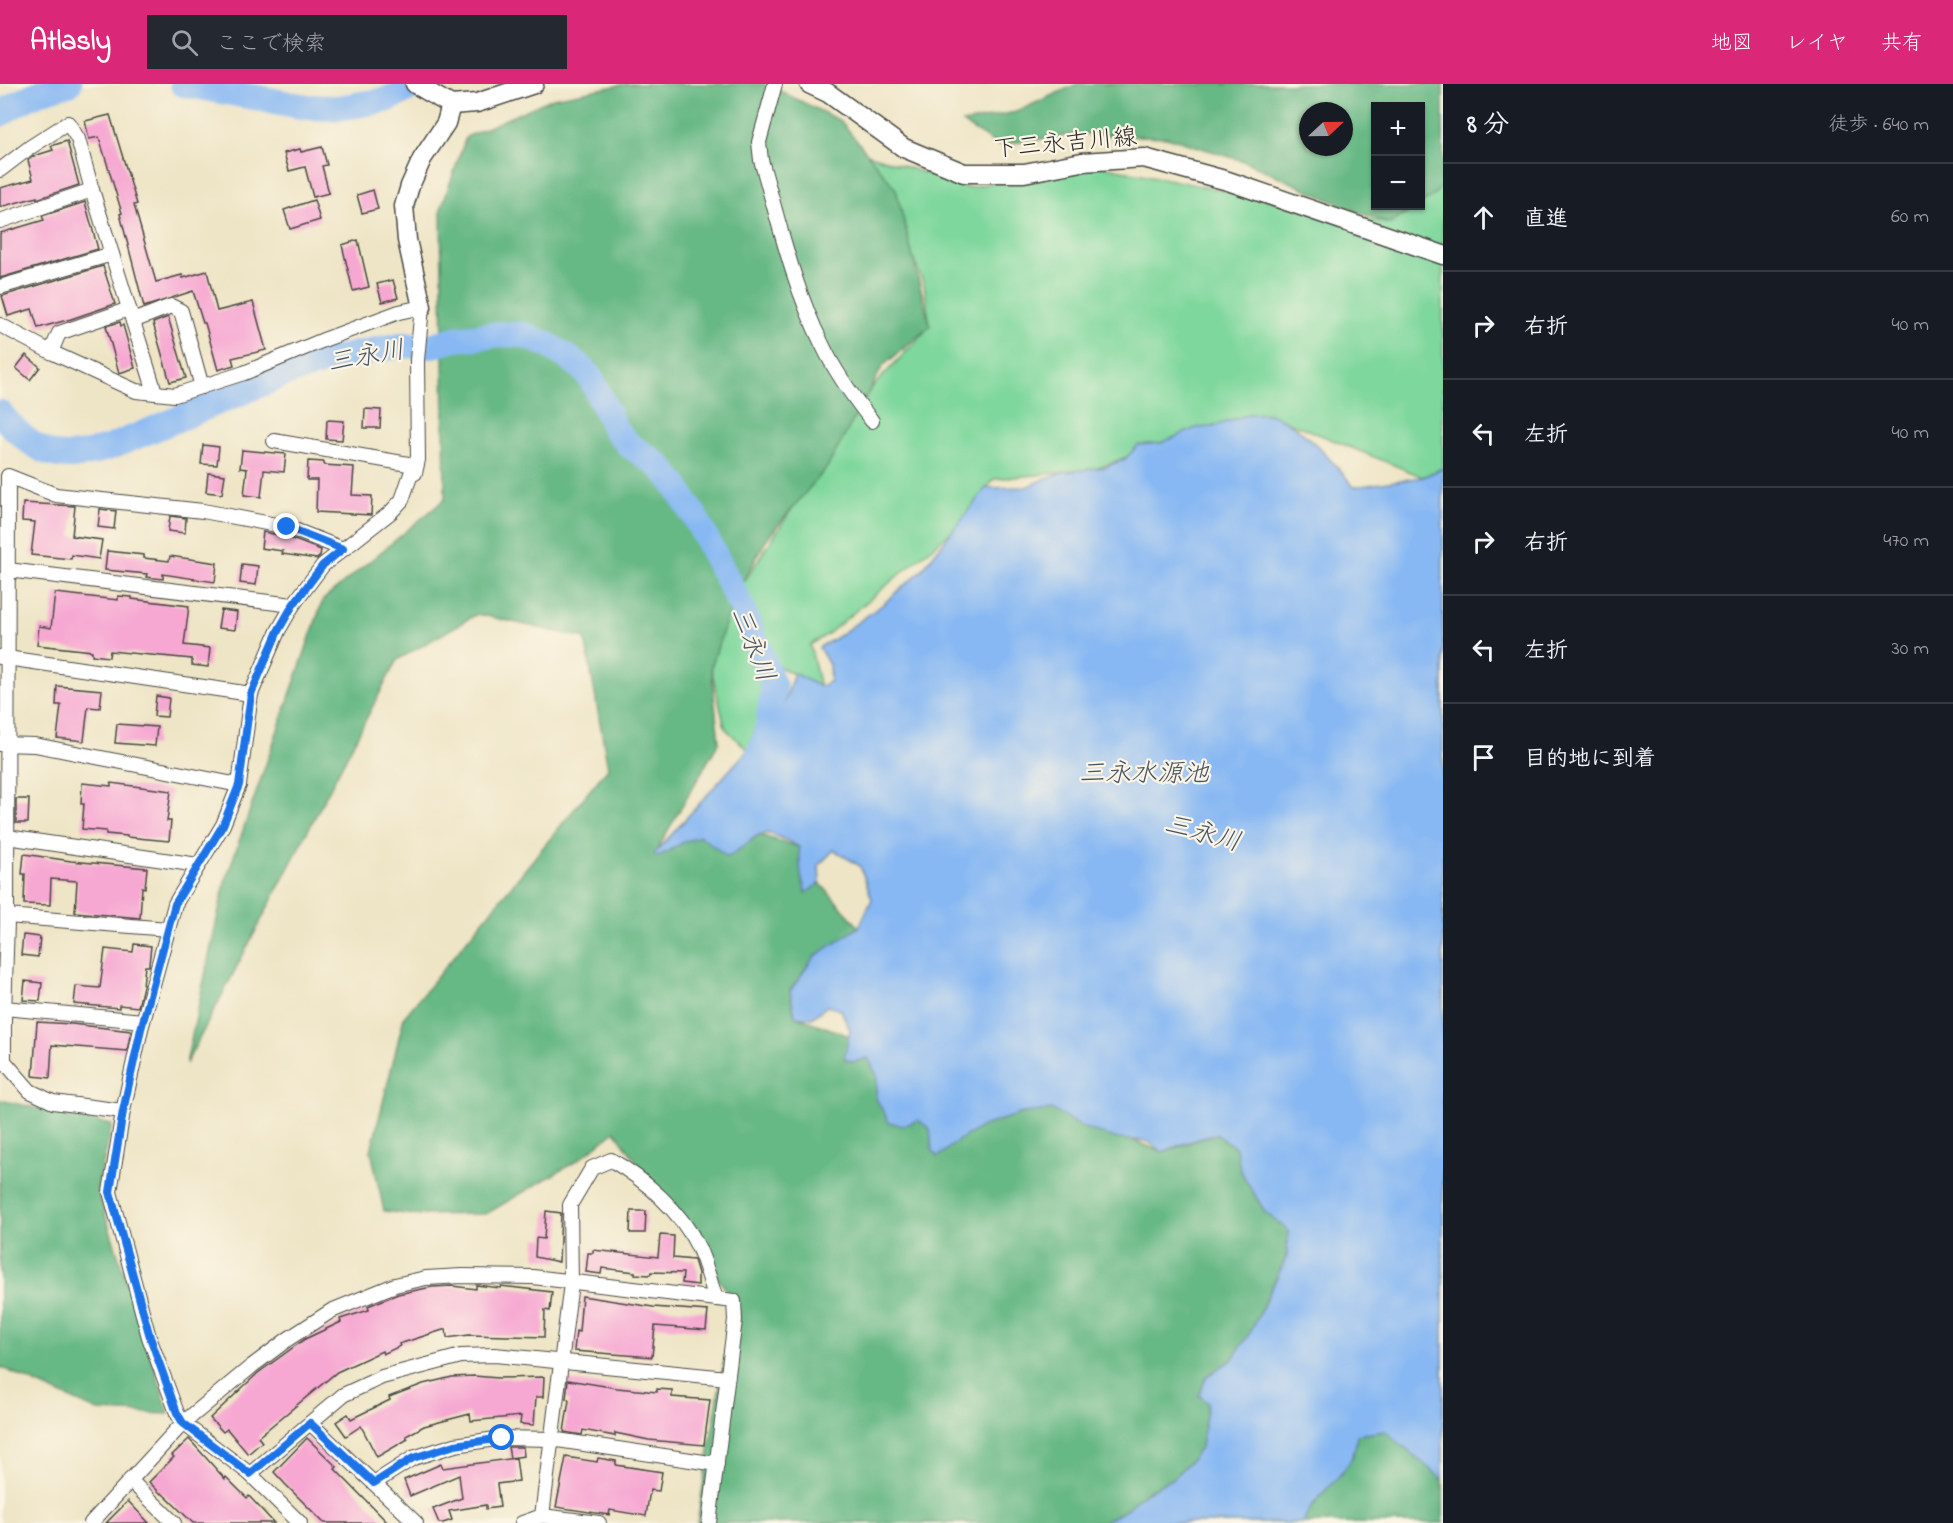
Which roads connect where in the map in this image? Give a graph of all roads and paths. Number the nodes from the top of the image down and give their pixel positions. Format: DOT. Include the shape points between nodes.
graph roads {
  1 [pos="415,84"];
  2 [pos="534,84"];
  3 [pos="775,84"];
  4 [pos="809,84"];
  5 [pos="447,103"];
  6 [pos="0,170"];
  7 [pos="92,190"];
  8 [pos="0,220"];
  9 [pos="112,254"];
  10 [pos="1443,255"];
  11 [pos="0,287"];
  12 [pos="422,307"];
  13 [pos="131,315"];
  14 [pos="0,325"];
  15 [pos="51,352"];
  16 [pos="202,387"];
  17 [pos="155,393"];
  18 [pos="872,421"];
  19 [pos="274,441"];
  20 [pos="414,465"];
  21 [pos="343,549"];
  22 [pos="8,570"];
  23 [pos="293,605"];
  24 [pos="4,657"];
  25 [pos="251,694"];
  26 [pos="3,744"];
  27 [pos="239,785"];
  28 [pos="4,832"];
  29 [pos="198,865"];
  30 [pos="7,916"];
  31 [pos="168,929"];
  32 [pos="4,1008"];
  33 [pos="143,1021"];
  34 [pos="123,1111"];
  35 [pos="571,1283"];
  36 [pos="716,1299"];
  37 [pos="561,1361"];
  38 [pos="728,1378"];
  39 [pos="183,1423"];
  40 [pos="310,1423"];
  41 [pos="551,1439"];
  42 [pos="717,1464"];
  43 [pos="250,1474"];
  44 [pos="130,1480"];
  45 [pos="374,1483"];
  46 [pos="542,1516"];
  47 [pos="91,1523"];
  48 [pos="174,1523"];
  49 [pos="300,1523"];
  50 [pos="416,1523"];
  51 [pos="522,1523"];
  52 [pos="599,1523"];
  53 [pos="709,1523"];
  1 -- 5 [label="main road"];
  2 -- 5 [label="main road" via="477,103"];
  3 -- 18 [label="street" via="759,142 790,262 822,344"];
  4 -- 10 [label="main road, 下三永吉川線" via="828,93 904,148 964,173 1024,173 1082,162 1144,158 1228,181"];
  5 -- 12 [label="main road" via="446,123 422,159 404,206 407,240"];
  6 -- 7 [label="street" via="68,123 78,138"];
  7 -- 8 [label="street"];
  7 -- 9 [label="street"];
  9 -- 11 [label="street"];
  9 -- 13 [label="street"];
  12 -- 16 [label="street" via="399,312"];
  12 -- 20 [label="street" via="415,475"];
  13 -- 15 [label="street" via="59,333"];
  13 -- 16 [label="street" via="171,306 181,310"];
  13 -- 17 [label="street"];
  14 -- 15 [label="street"];
  15 -- 17 [label="street" via="136,391"];
  16 -- 17 [label="street" via="175,395"];
  19 -- 20 [label="street"];
  20 -- 21 [label="street" via="402,500"];
  21 -- 22 [label="street" via="287,527 203,511 56,495 8,476"];
  21 -- 23 [label="street" via="323,565"];
  22 -- 23 [label="street"];
  22 -- 24 [label="street"];
  23 -- 25 [label="street"];
  24 -- 25 [label="street"];
  24 -- 26 [label="street"];
  25 -- 27 [label="street"];
  26 -- 27 [label="street" via="35,746"];
  26 -- 28 [label="street"];
  27 -- 29 [label="street" via="223,825"];
  28 -- 29 [label="street"];
  28 -- 30 [label="street"];
  29 -- 31 [label="street" via="175,904"];
  30 -- 31 [label="street"];
  30 -- 32 [label="street"];
  31 -- 33 [label="street"];
  32 -- 33 [label="street"];
  32 -- 34 [label="street" via="4,1061 30,1091 53,1102"];
  33 -- 34 [label="street"];
  34 -- 39 [label="street" via="110,1192 150,1337"];
  35 -- 36 [label="street"];
  35 -- 36 [label="street" via="570,1206 592,1168 611,1160 633,1172 678,1215 698,1246"];
  35 -- 37 [label="street"];
  35 -- 39 [label="street" via="533,1277 462,1276 395,1285 331,1311 288,1339"];
  36 -- 38 [label="street" via="734,1301"];
  37 -- 38 [label="street"];
  37 -- 40 [label="street" via="461,1356 382,1377 343,1395"];
  37 -- 41 [label="street"];
  38 -- 42 [label="street"];
  39 -- 43 [label="street"];
  39 -- 44 [label="street"];
  40 -- 43 [label="street"];
  40 -- 45 [label="street"];
  41 -- 42 [label="street"];
  41 -- 45 [label="street" via="502,1438 455,1445 413,1458"];
  41 -- 46 [label="street"];
  42 -- 53 [label="street"];
  43 -- 49 [label="street"];
  44 -- 47 [label="street"];
  44 -- 48 [label="street"];
  45 -- 50 [label="street"];
  46 -- 51 [label="street"];
  46 -- 52 [label="street"];
}
